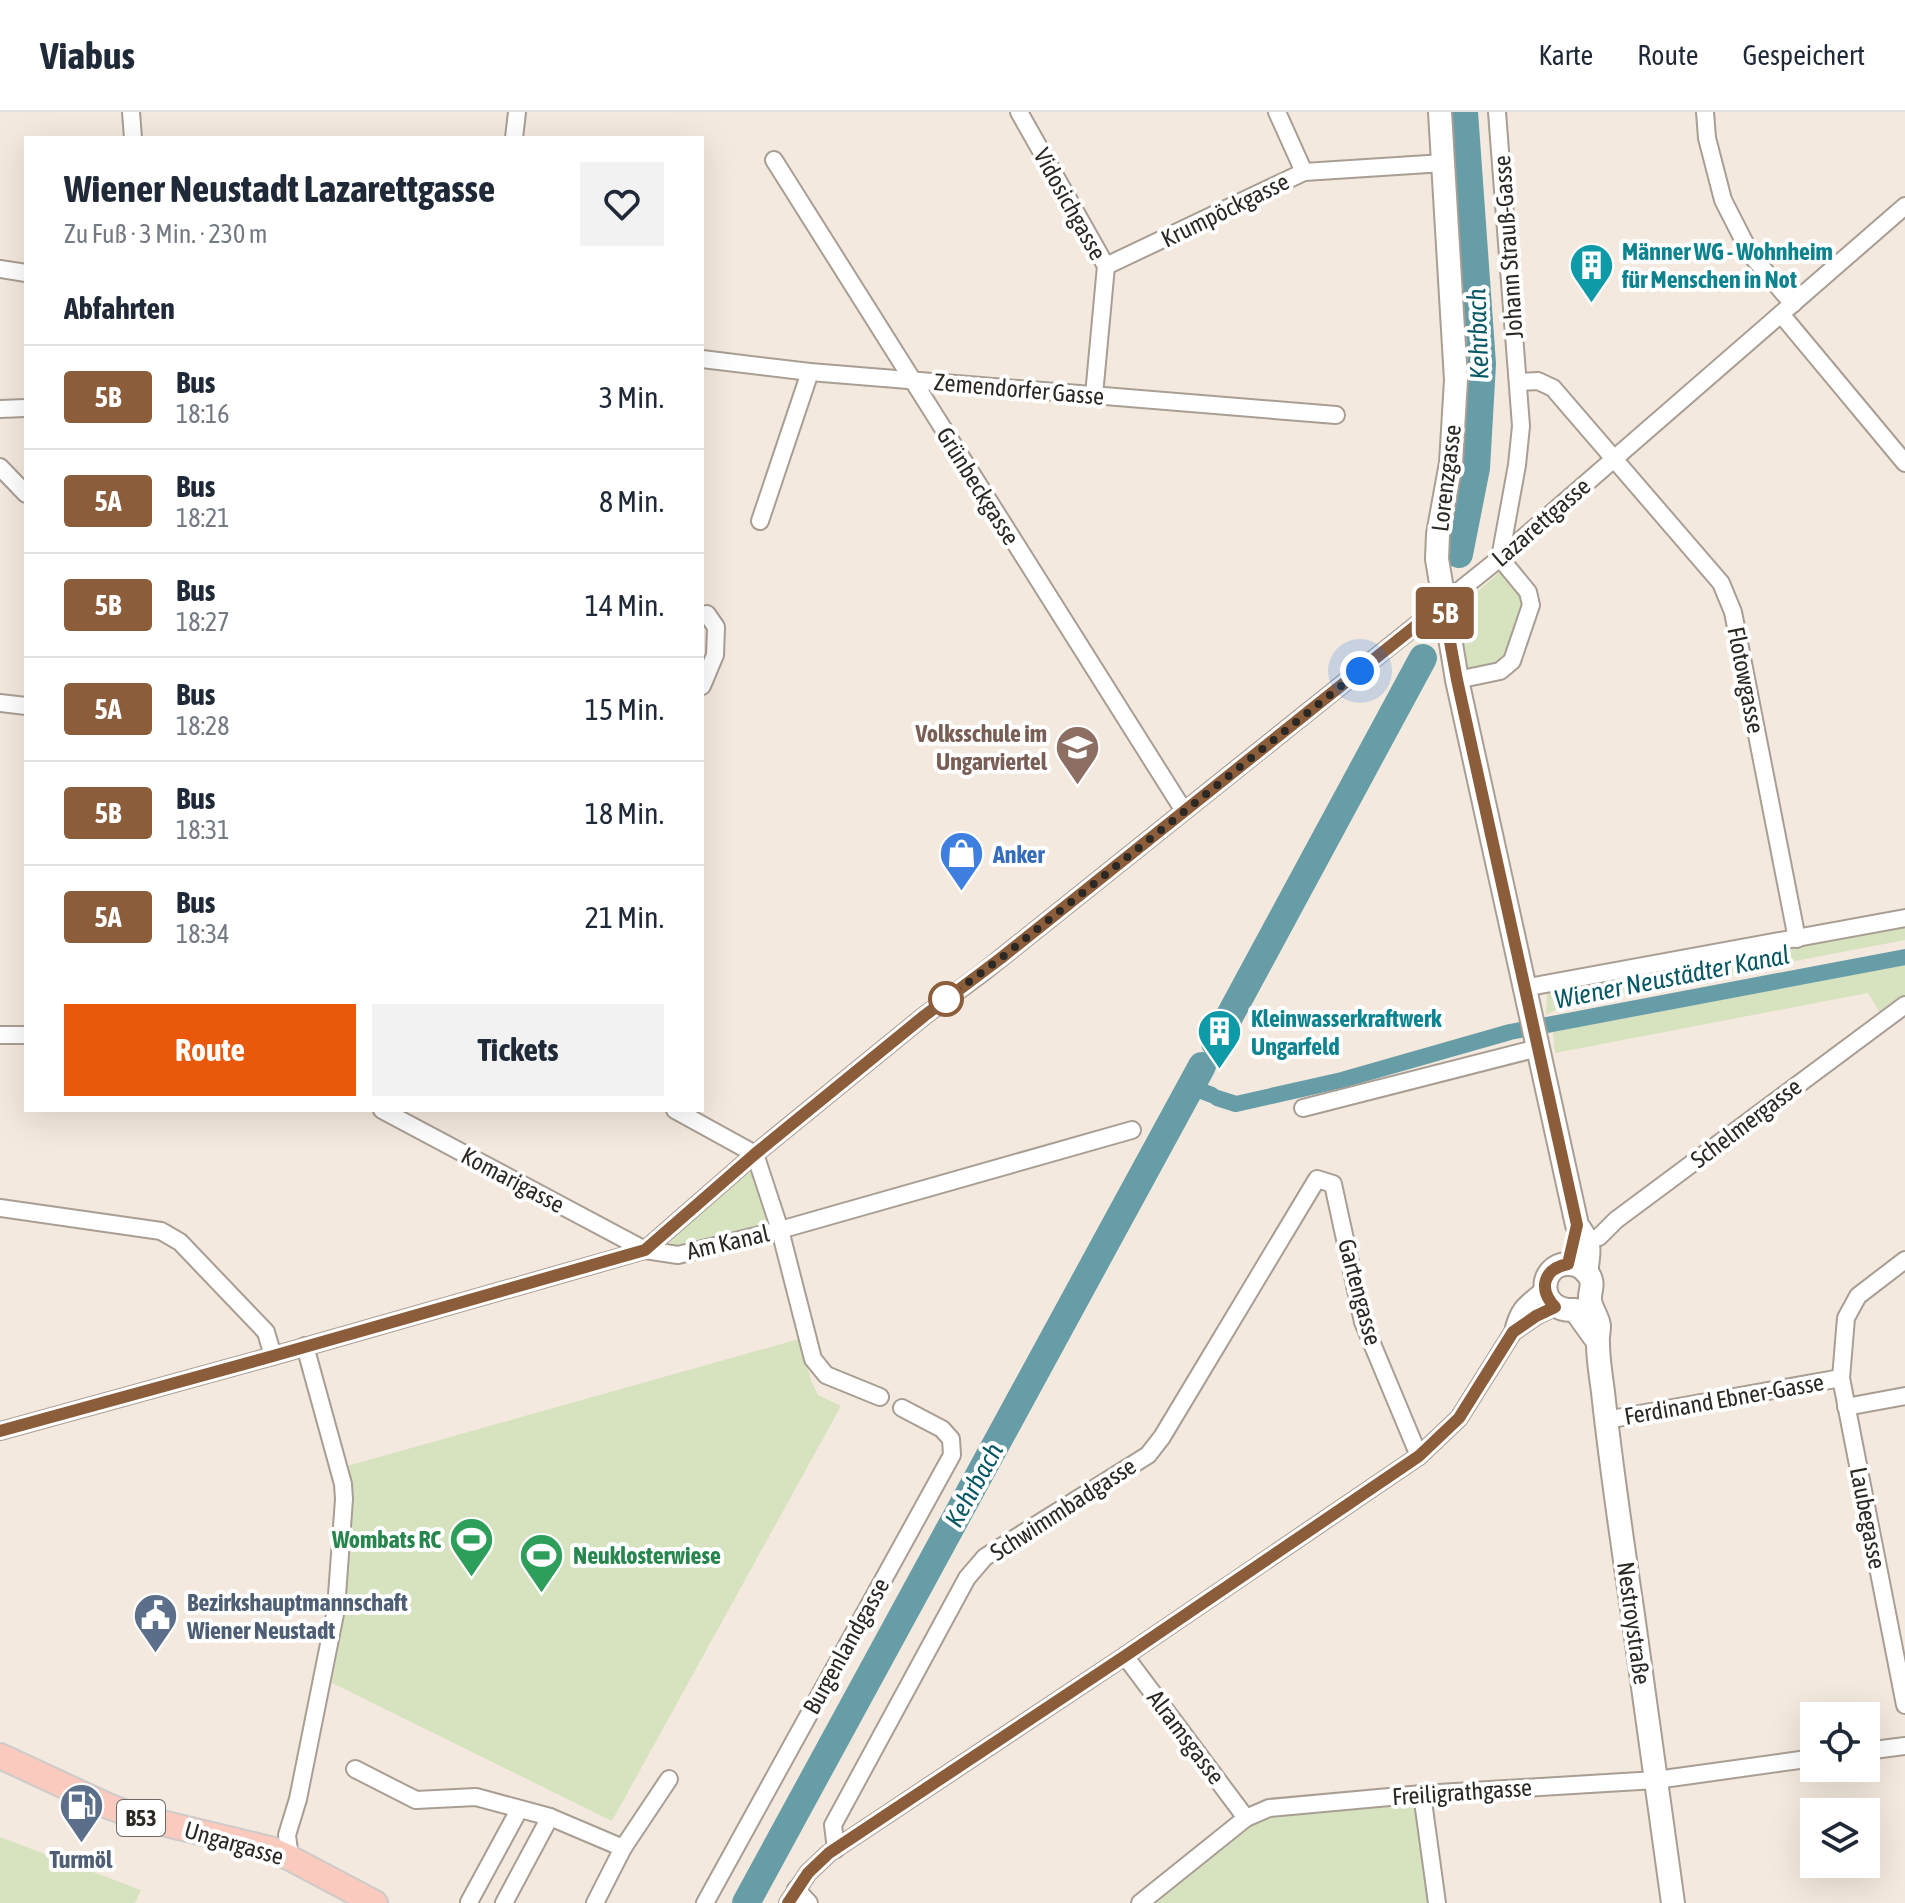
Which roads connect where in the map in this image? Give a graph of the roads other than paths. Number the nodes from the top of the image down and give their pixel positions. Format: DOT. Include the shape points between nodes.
graph roads {
  1 [pos="131,112"];
  2 [pos="517,112"];
  3 [pos="1019,112"];
  4 [pos="1277,112"];
  5 [pos="1440,112"];
  6 [pos="1497,112"];
  7 [pos="1705,112"];
  8 [pos="133,136"];
  9 [pos="514,136"];
  10 [pos="774,160"];
  11 [pos="1444,163"];
  12 [pos="1304,172"];
  13 [pos="1905,206"];
  14 [pos="1106,266"];
  15 [pos="1,273"];
  16 [pos="24,273"];
  17 [pos="1787,309"];
  18 [pos="704,359"];
  19 [pos="810,372"];
  20 [pos="911,380"];
  21 [pos="1518,382"];
  22 [pos="1094,395"];
  23 [pos="24,408"];
  24 [pos="0,409"];
  25 [pos="1336,415"];
  26 [pos="1614,459"];
  27 [pos="1905,463"];
  28 [pos="0,467"];
  29 [pos="24,492"];
  30 [pos="760,521"];
  31 [pos="1500,558"];
  32 [pos="1443,604"];
  33 [pos="707,614"];
  34 [pos="1457,680"];
  35 [pos="704,681"];
  36 [pos="0,703"];
  37 [pos="24,706"];
  38 [pos="1184,811"];
  39 [pos="1905,918"];
  40 [pos="1797,939"];
  41 [pos="1525,994"];
  42 [pos="1905,1005"];
  43 [pos="0,1035"];
  44 [pos="24,1035"];
  45 [pos="1538,1046"];
  46 [pos="1303,1108"];
  47 [pos="386,1112"];
  48 [pos="679,1112"];
  49 [pos="1132,1130"];
  50 [pos="755,1154"];
  51 [pos="1317,1179"];
  52 [pos="0,1208"];
  53 [pos="780,1230"];
  54 [pos="1583,1233"];
  55 [pos="645,1250"];
  56 [pos="1905,1260"];
  57 [pos="1577,1268"];
  58 [pos="1566,1301"];
  59 [pos="305,1346"];
  60 [pos="273,1356"];
  61 [pos="1841,1378"];
  62 [pos="872,1394"];
  63 [pos="1905,1396"];
  64 [pos="1846,1407"];
  65 [pos="902,1408"];
  66 [pos="1606,1420"];
  67 [pos="0,1431"];
  68 [pos="1419,1456"];
  69 [pos="1125,1656"];
  70 [pos="1905,1705"];
  71 [pos="1905,1746"];
  72 [pos="1880,1749"];
  73 [pos="0,1756"];
  74 [pos="1800,1760"];
  75 [pos="355,1769"];
  76 [pos="669,1779"];
  77 [pos="1656,1780"];
  78 [pos="1422,1794"];
  79 [pos="519,1810"];
  80 [pos="550,1817"];
  81 [pos="1246,1818"];
  82 [pos="623,1848"];
  83 [pos="836,1849"];
  84 [pos="290,1858"];
  85 [pos="792,1896"];
  86 [pos="469,1902"];
  87 [pos="375,1903"];
  88 [pos="504,1903"];
  89 [pos="595,1903"];
  90 [pos="705,1903"];
  91 [pos="809,1903"];
  92 [pos="1140,1903"];
  93 [pos="1437,1903"];
  94 [pos="1673,1903"];
  1 -- 8 [label="street"];
  2 -- 9 [label="street"];
  3 -- 14 [label="street, Vidosichgasse"];
  4 -- 12 [label="street"];
  5 -- 11 [label="street, Lorenzgasse"];
  6 -- 21 [label="street, Johann Strauß-Gasse"];
  7 -- 17 [label="street" via="1723,200"];
  10 -- 20 [label="street, Grünbeckgasse"];
  11 -- 12 [label="street, Krumpöckgasse"];
  11 -- 32 [label="street, Lorenzgasse" via="1456,380 1451,463 1438,534"];
  12 -- 14 [label="street, Krumpöckgasse"];
  13 -- 17 [label="street, Lazarettgasse"];
  14 -- 22 [label="street, Vidosichgasse"];
  15 -- 16 [label="street"];
  17 -- 26 [label="street, Lazarettgasse"];
  17 -- 27 [label="street"];
  18 -- 19 [label="street, Zemendorfer Gasse"];
  19 -- 20 [label="street, Zemendorfer Gasse"];
  19 -- 30 [label="street"];
  20 -- 22 [label="street, Zemendorfer Gasse"];
  20 -- 38 [label="street, Grünbeckgasse"];
  21 -- 26 [label="street" via="1538,381 1553,388"];
  21 -- 31 [label="street, Johann Strauß-Gasse" via="1521,426"];
  22 -- 25 [label="street, Zemendorfer Gasse"];
  23 -- 24 [label="street"];
  26 -- 31 [label="street, Lazarettgasse"];
  26 -- 40 [label="street, Flotowgasse" via="1721,583 1733,612"];
  28 -- 29 [label="street"];
  31 -- 32 [label="street, Lazarettgasse"];
  31 -- 34 [label="street" via="1528,592 1531,605 1512,661 1500,671"];
  32 -- 34 [label="street, Lorenzgasse"];
  32 -- 38 [label="street, Lazarettgasse"];
  33 -- 35 [label="street" via="716,627 715,655"];
  34 -- 41 [label="street, Lorenzgasse"];
  36 -- 37 [label="street"];
  38 -- 50 [label="street, Lazarettgasse"];
  39 -- 40 [label="street"];
  40 -- 41 [label="street"];
  41 -- 45 [label="street, Lorenzgasse"];
  42 -- 54 [label="street, Schelmergasse" via="1616,1220"];
  43 -- 44 [label="street"];
  45 -- 46 [label="street"];
  45 -- 54 [label="street, Lorenzgasse"];
  47 -- 55 [label="street, Komarigasse"];
  48 -- 50 [label="street"];
  49 -- 53 [label="street, Am Kanal"];
  50 -- 53 [label="street"];
  50 -- 55 [label="street, Lazarettgasse"];
  51 -- 68 [label="street, Gartengasse" via="1333,1184 1363,1322"];
  51 -- 83 [label="street, Schwimmbadgasse" via="1148,1455 985,1557 967,1578 833,1825"];
  52 -- 60 [label="street" via="161,1231 180,1242 266,1332"];
  53 -- 55 [label="street, Am Kanal" via="678,1255"];
  53 -- 62 [label="street" via="813,1359 826,1375"];
  54 -- 57 [label="street"];
  55 -- 59 [label="street, Am Kanal"];
  56 -- 61 [label="street, Laubegasse" via="1858,1296 1846,1318"];
  57 -- 58 [label="street, Nestroystraße" via="1591,1279 1592,1289"];
  57 -- 58 [label="street" via="1559,1266 1546,1280"];
  58 -- 66 [label="street, Nestroystraße" via="1599,1324"];
  58 -- 68 [label="street" via="1527,1304 1459,1418"];
  59 -- 60 [label="street, Am Kanal"];
  59 -- 84 [label="street" via="344,1499 336,1609 287,1835"];
  60 -- 67 [label="street, Am Kanal"];
  61 -- 64 [label="street, Laubegasse"];
  61 -- 66 [label="street, Ferdinand Ebner-Gasse"];
  63 -- 64 [label="street, Ferdinand Ebner-Gasse"];
  64 -- 70 [label="street, Laubegasse"];
  65 -- 90 [label="street, Burgenlandgasse" via="942,1429 951,1439 952,1455"];
  66 -- 77 [label="street, Nestroystraße"];
  68 -- 69 [label="street"];
  69 -- 81 [label="street, Alramsgasse"];
  69 -- 83 [label="street"];
  71 -- 72 [label="street"];
  73 -- 84 [label="main road, Ungargasse / B53" via="137,1817"];
  74 -- 77 [label="street, Freiligrathgasse"];
  75 -- 79 [label="street" via="416,1800 476,1797"];
  76 -- 82 [label="street"];
  77 -- 78 [label="street, Freiligrathgasse"];
  77 -- 94 [label="street, Nestroystraße"];
  78 -- 81 [label="street, Freiligrathgasse" via="1269,1808"];
  78 -- 93 [label="street"];
  79 -- 80 [label="street"];
  79 -- 86 [label="street"];
  80 -- 82 [label="street"];
  80 -- 88 [label="street"];
  81 -- 92 [label="street, Freiligrathgasse"];
  82 -- 89 [label="street"];
  83 -- 85 [label="street" via="808,1873"];
  84 -- 87 [label="main road, Ungargasse / B53"];
  85 -- 91 [label="street"];
}
